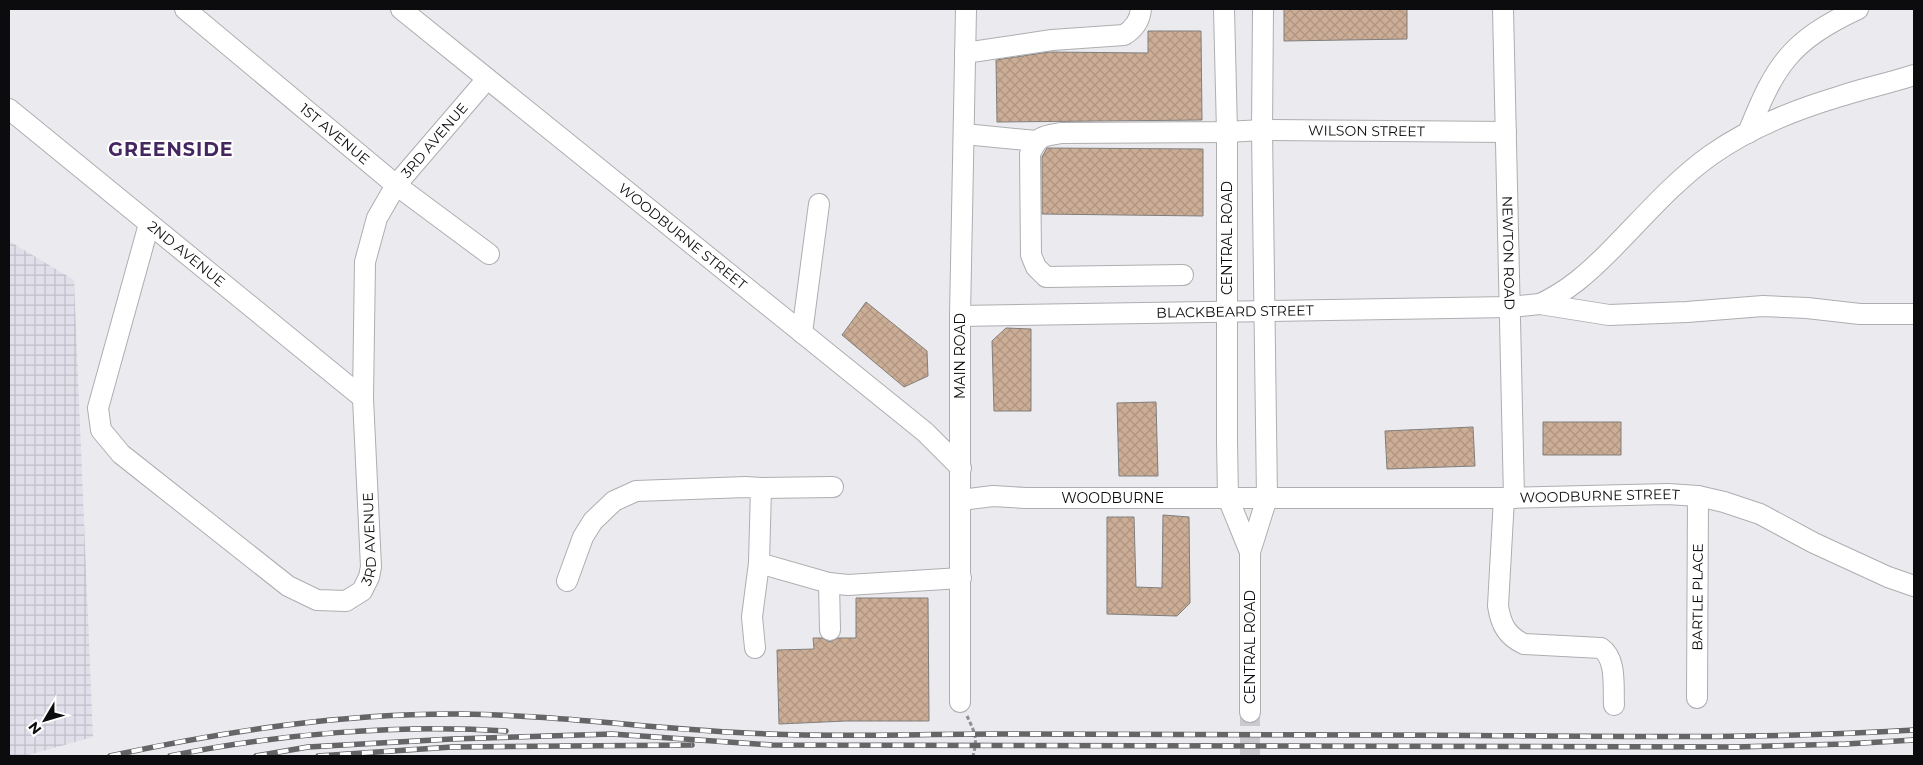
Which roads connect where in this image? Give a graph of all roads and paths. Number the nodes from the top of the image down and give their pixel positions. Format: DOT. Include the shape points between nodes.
graph roads {
  1 [pos="185,9"];
  2 [pos="401,9"];
  3 [pos="966,9"];
  4 [pos="1141,9"];
  5 [pos="1224,9"];
  6 [pos="1263,9"];
  7 [pos="1503,9"];
  8 [pos="1858,9"];
  9 [pos="965,53"];
  10 [pos="1914,76"];
  11 [pos="487,79"];
  12 [pos="9,109"];
  13 [pos="1262,130"];
  14 [pos="1227,132"];
  15 [pos="1506,132"];
  16 [pos="1748,133"];
  17 [pos="964,134"];
  18 [pos="1036,141"];
  19 [pos="396,185"];
  20 [pos="819,204"];
  21 [pos="149,224"];
  22 [pos="489,254"];
  23 [pos="1183,275"];
  24 [pos="1540,304"];
  25 [pos="1510,307"];
  26 [pos="1265,310"];
  27 [pos="1227,311"];
  28 [pos="1914,314"];
  29 [pos="960,316"];
  30 [pos="802,333"];
  31 [pos="363,398"];
  32 [pos="961,468"];
  33 [pos="833,487"];
  34 [pos="761,488"];
  35 [pos="1698,496"];
  36 [pos="1228,498"];
  37 [pos="1267,498"];
  38 [pos="1509,498"];
  39 [pos="961,500"];
  40 [pos="1250,552"];
  41 [pos="759,563"];
  42 [pos="961,578"];
  43 [pos="567,581"];
  44 [pos="829,583"];
  45 [pos="1914,586"];
  46 [pos="830,630"];
  47 [pos="755,648"];
  48 [pos="1697,698"];
  49 [pos="960,702"];
  50 [pos="1614,705"];
  51 [pos="1250,712"];
  52 [pos="972,756"];
  1 -- 19 [label="street, 1ST AVENUE"];
  2 -- 11 [label="street, WOODBURNE STREET"];
  3 -- 9 [label="street, MAIN ROAD"];
  4 -- 9 [label="street" via="1133,29 1124,35 1052,40"];
  5 -- 14 [label="street, CENTRAL ROAD"];
  6 -- 13 [label="street, CENTRAL ROAD"];
  7 -- 15 [label="street, NEWTON ROAD"];
  8 -- 16 [label="street" via="1812,34 1784,60 1770,82"];
  9 -- 17 [label="street, MAIN ROAD"];
  10 -- 16 [label="street" via="1841,96"];
  11 -- 19 [label="street, 3RD AVENUE"];
  11 -- 30 [label="street, WOODBURNE STREET"];
  12 -- 21 [label="street, 2ND AVENUE"];
  13 -- 14 [label="street, WILSON STREET"];
  13 -- 15 [label="street, WILSON STREET"];
  13 -- 26 [label="street, CENTRAL ROAD"];
  14 -- 18 [label="street, WILSON STREET" via="1061,133"];
  14 -- 27 [label="street, CENTRAL ROAD"];
  15 -- 25 [label="street, NEWTON ROAD"];
  16 -- 24 [label="street" via="1692,170 1581,280"];
  17 -- 18 [label="street"];
  17 -- 29 [label="street, MAIN ROAD"];
  18 -- 23 [label="street" via="1030,154 1031,255 1036,267 1046,277"];
  19 -- 22 [label="street, 1ST AVENUE"];
  19 -- 31 [label="street, 3RD AVENUE" via="377,218 365,262"];
  20 -- 30 [label="street"];
  21 -- 31 [label="street, 2ND AVENUE"];
  21 -- 31 [label="street, 3RD AVENUE" via="98,408 101,430 121,454 288,586 317,600 346,601 362,591 369,577"];
  24 -- 25 [label="street, BLACKBEARD STREET"];
  24 -- 28 [label="street" via="1609,315 1763,306 1860,314"];
  25 -- 26 [label="street, BLACKBEARD STREET"];
  25 -- 38 [label="street, NEWTON ROAD"];
  26 -- 27 [label="street, BLACKBEARD STREET"];
  26 -- 37 [label="street, CENTRAL ROAD"];
  27 -- 29 [label="street, BLACKBEARD STREET"];
  27 -- 36 [label="street, CENTRAL ROAD"];
  29 -- 32 [label="street, MAIN ROAD"];
  30 -- 32 [label="street, WOODBURNE STREET" via="925,432"];
  32 -- 39 [label="street, MAIN ROAD"];
  33 -- 34 [label="street"];
  34 -- 41 [label="street"];
  34 -- 43 [label="street" via="636,491 614,501 593,521 583,537"];
  35 -- 38 [label="street, WOODBURNE STREET"];
  35 -- 45 [label="street, WOODBURNE STREET" via="1760,514 1855,562"];
  35 -- 48 [label="street, BARTLE PLACE"];
  36 -- 37 [label="street, WOODBURNE"];
  36 -- 39 [label="street, WOODBURNE" via="993,496"];
  36 -- 40 [label="street, CENTRAL ROAD"];
  37 -- 38 [label="street, WOODBURNE STREET"];
  37 -- 40 [label="street, CENTRAL ROAD"];
  38 -- 50 [label="street, NEWTON ROAD" via="1498,606 1506,631 1524,644 1601,648 1611,660"];
  39 -- 42 [label="street, MAIN ROAD"];
  40 -- 51 [label="street, CENTRAL ROAD"];
  41 -- 44 [label="street"];
  41 -- 47 [label="street" via="752,617"];
  42 -- 44 [label="street" via="848,585"];
  42 -- 49 [label="street, MAIN ROAD"];
  44 -- 46 [label="street"];
  49 -- 52 [label="path" via="976,734"];
}
